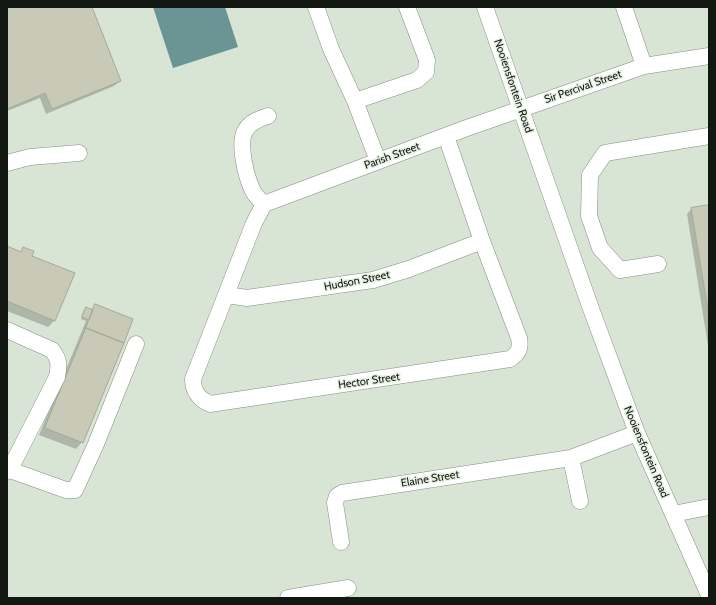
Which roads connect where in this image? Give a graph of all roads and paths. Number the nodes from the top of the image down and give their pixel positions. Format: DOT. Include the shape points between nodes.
graph roads {
  1 [pos="316,7"];
  2 [pos="408,7"];
  3 [pos="486,7"];
  4 [pos="624,7"];
  5 [pos="704,56"];
  6 [pos="644,66"];
  7 [pos="355,101"];
  8 [pos="521,109"];
  9 [pos="268,116"];
  10 [pos="446,136"];
  11 [pos="709,136"];
  12 [pos="79,153"];
  13 [pos="378,161"];
  14 [pos="7,163"];
  15 [pos="264,204"];
  16 [pos="482,241"];
  17 [pos="658,264"];
  18 [pos="227,295"];
  19 [pos="7,330"];
  20 [pos="136,344"];
  21 [pos="637,434"];
  22 [pos="571,458"];
  23 [pos="8,470"];
  24 [pos="580,501"];
  25 [pos="709,507"];
  26 [pos="673,514"];
  27 [pos="341,542"];
  28 [pos="348,588"];
  29 [pos="709,594"];
  30 [pos="288,598"];
  1 -- 7 [label="street" via="331,49"];
  2 -- 7 [label="street" via="427,60 426,72 417,80"];
  3 -- 8 [label="street, Nooiensfontein Road"];
  4 -- 6 [label="street"];
  5 -- 6 [label="street, Sir Percival Street"];
  6 -- 8 [label="street, Sir Percival Street"];
  7 -- 13 [label="street"];
  8 -- 10 [label="street, Parish Street"];
  8 -- 21 [label="street, Nooiensfontein Road" via="541,165 545,199 554,228 590,306"];
  9 -- 15 [label="street" via="248,127 242,144 252,190"];
  10 -- 13 [label="street, Parish Street"];
  10 -- 16 [label="street, Hector Street"];
  11 -- 17 [label="street" via="605,154 590,175 589,216 600,248 620,270"];
  12 -- 14 [label="street" via="30,157"];
  13 -- 15 [label="street, Parish Street"];
  15 -- 18 [label="street, Hector Street" via="254,223"];
  16 -- 18 [label="street, Hudson Street" via="373,280 247,298"];
  16 -- 18 [label="street, Hector Street" via="520,344 517,355 502,361 210,404 195,392 193,379"];
  19 -- 23 [label="street" via="52,350 60,364 57,377"];
  20 -- 23 [label="street" via="75,490 66,490"];
  21 -- 22 [label="street, Elaine Street"];
  21 -- 26 [label="street, Nooiensfontein Road"];
  22 -- 24 [label="street"];
  22 -- 27 [label="street, Elaine Street" via="342,493 337,496 335,503"];
  25 -- 26 [label="street"];
  26 -- 29 [label="street, Nooiensfontein Road"];
  28 -- 30 [label="street"];
}
